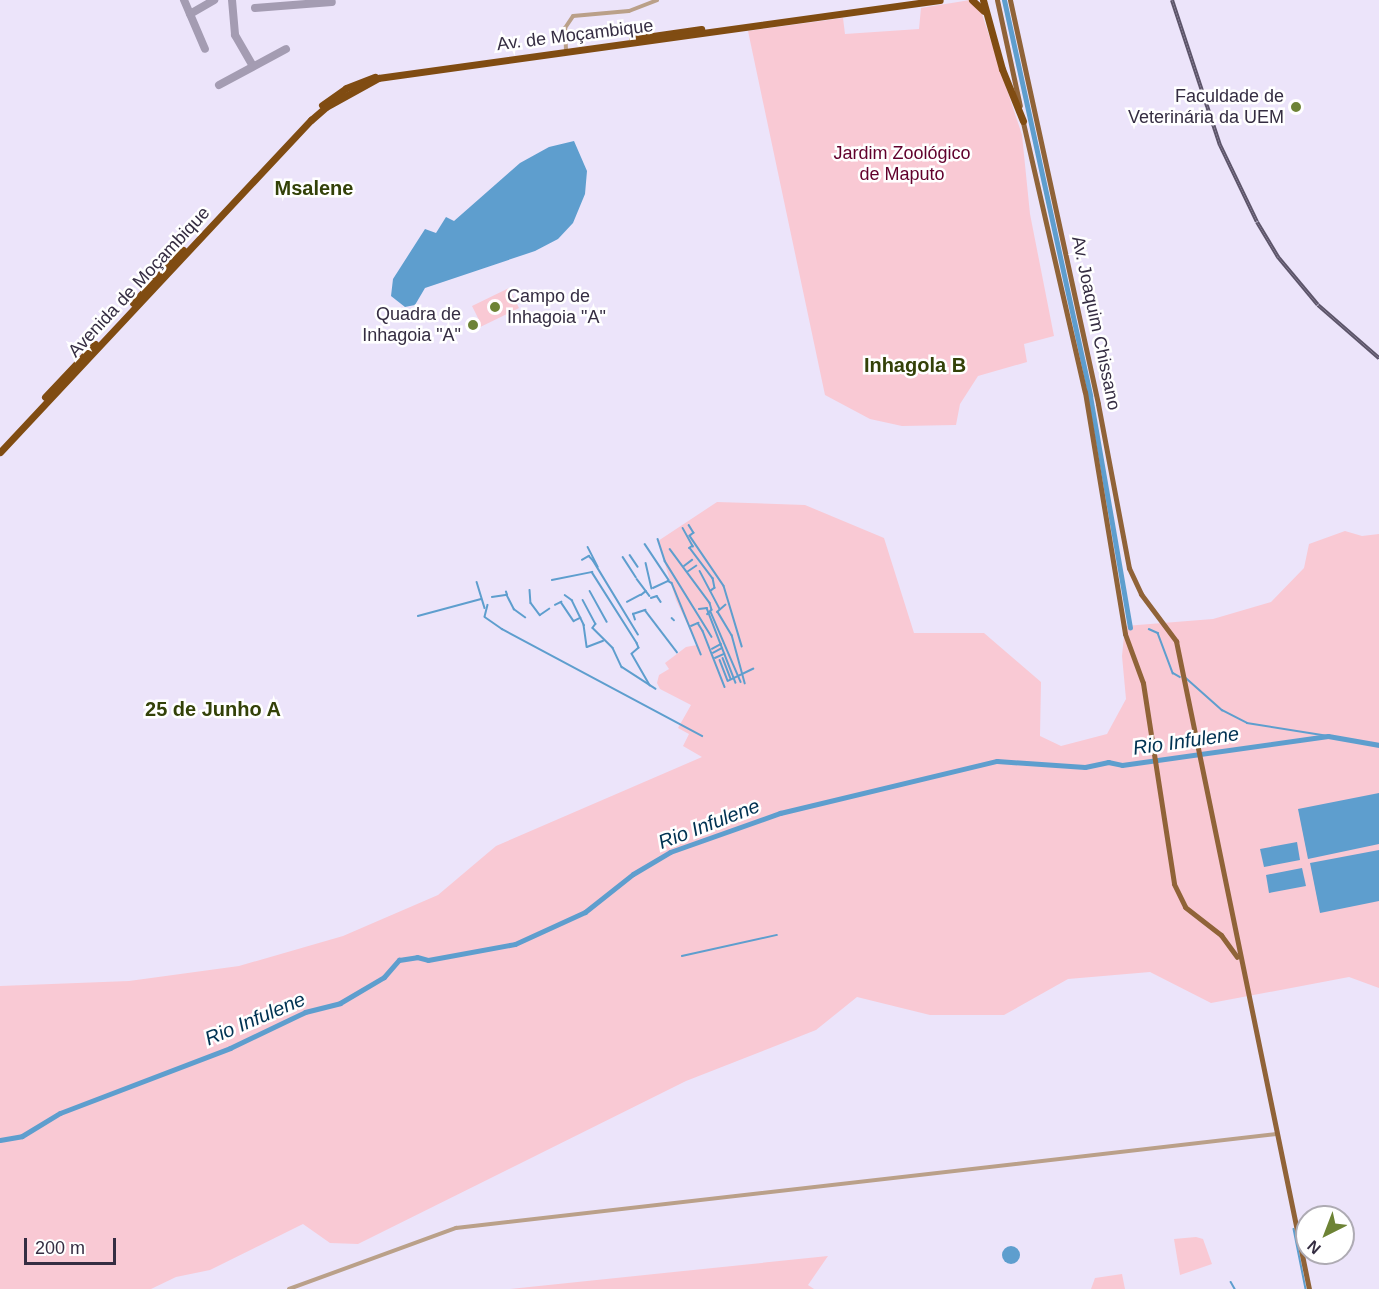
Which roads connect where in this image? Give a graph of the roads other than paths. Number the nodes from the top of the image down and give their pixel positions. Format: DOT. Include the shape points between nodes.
graph roads {
  1 [pos="657,0"];
  2 [pos="909,0"];
  3 [pos="940,0"];
  4 [pos="972,0"];
  5 [pos="983,0"];
  6 [pos="998,0"];
  7 [pos="1010,0"];
  8 [pos="986,13"];
  9 [pos="566,49"];
  10 [pos="1023,121"];
  11 [pos="249,183"];
  12 [pos="48,398"];
  13 [pos="0,445"];
  14 [pos="0,452"];
  15 [pos="1123,538"];
  16 [pos="1112,539"];
  17 [pos="1235,927"];
  18 [pos="1221,935"];
  19 [pos="1241,964"];
  20 [pos="1277,1134"];
  21 [pos="289,1289"];
  22 [pos="1309,1289"];
  1 -- 9 [label="street" via="629,11 573,16 565,28"];
  2 -- 9 [label="highway, Av. de Moçambique"];
  3 -- 9 [label="highway, Av. de Moçambique" via="670,39"];
  4 -- 8 [label="highway"];
  5 -- 8 [label="highway"];
  6 -- 10 [label="main road, Av. Joaquim Chissano"];
  7 -- 15 [label="main road, Av. Joaquim Chissano" via="1096,393"];
  8 -- 10 [label="highway"];
  9 -- 11 [label="highway, Av. de Moçambique" via="411,70 354,83 312,114"];
  10 -- 16 [label="main road, Av. Joaquim Chissano" via="1085,392"];
  11 -- 12 [label="highway, Avenida de Moçambique"];
  12 -- 13 [label="highway"];
  12 -- 14 [label="highway"];
  15 -- 16 [label="main road"];
  15 -- 17 [label="main road, Av. Joaquim Chissano" via="1135,584 1176,641"];
  16 -- 18 [label="main road, Av. Joaquim Chissano" via="1128,646 1143,683 1176,892 1194,916"];
  17 -- 18 [label="main road"];
  17 -- 19 [label="main road"];
  18 -- 19 [label="main road"];
  19 -- 20 [label="main road"];
  20 -- 21 [label="street" via="465,1226 425,1237"];
  20 -- 22 [label="main road"];
}
